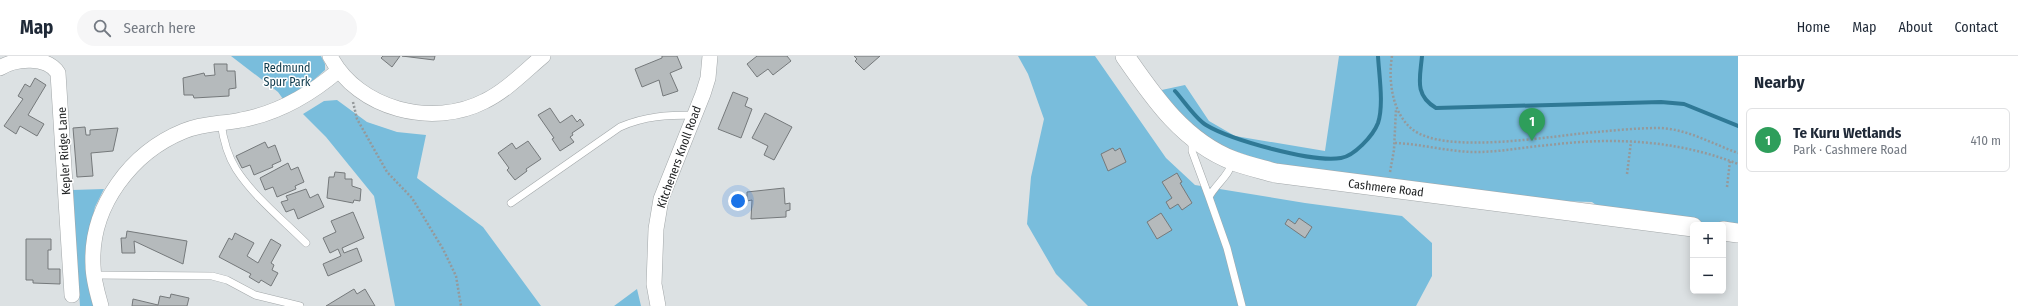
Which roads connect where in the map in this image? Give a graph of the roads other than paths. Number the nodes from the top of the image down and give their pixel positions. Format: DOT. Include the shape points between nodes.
graph roads {
  1 [pos="330,56"];
  2 [pos="543,56"];
  3 [pos="710,56"];
  4 [pos="1125,56"];
  5 [pos="0,68"];
  6 [pos="339,70"];
  7 [pos="694,115"];
  8 [pos="221,122"];
  9 [pos="1193,138"];
  10 [pos="1233,161"];
  11 [pos="1209,197"];
  12 [pos="511,203"];
  13 [pos="1690,227"];
  14 [pos="1726,231"];
  15 [pos="1738,233"];
  16 [pos="306,243"];
  17 [pos="93,275"];
  18 [pos="72,295"];
  19 [pos="101,306"];
  20 [pos="300,306"];
  21 [pos="658,306"];
  22 [pos="1242,306"];
  1 -- 6 [label="street"];
  2 -- 6 [label="street" via="486,101 445,114 424,114 383,104 359,89"];
  3 -- 7 [label="street, Kitcheners Knoll Road" via="708,78"];
  4 -- 9 [label="street, Cashmere Road" via="1166,112"];
  5 -- 18 [label="street, Kepler Ridge Lane" via="17,60 42,61 54,66 58,73"];
  6 -- 8 [label="street" via="321,86 293,103 260,116"];
  7 -- 12 [label="lane" via="653,116 620,127"];
  7 -- 21 [label="street, Kitcheners Knoll Road" via="661,199 655,236 654,284"];
  8 -- 16 [label="lane" via="229,155 246,183"];
  8 -- 17 [label="street" via="193,127 170,138 144,154 122,176 105,204 96,235"];
  9 -- 10 [label="street, Cashmere Road"];
  9 -- 11 [label="lane" via="1192,151"];
  10 -- 11 [label="lane" via="1229,172"];
  10 -- 13 [label="street, Cashmere Road" via="1275,173"];
  11 -- 22 [label="lane"];
  14 -- 15 [label="street"];
  17 -- 19 [label="street"];
  17 -- 20 [label="lane" via="212,276 227,280 255,296"];
}
